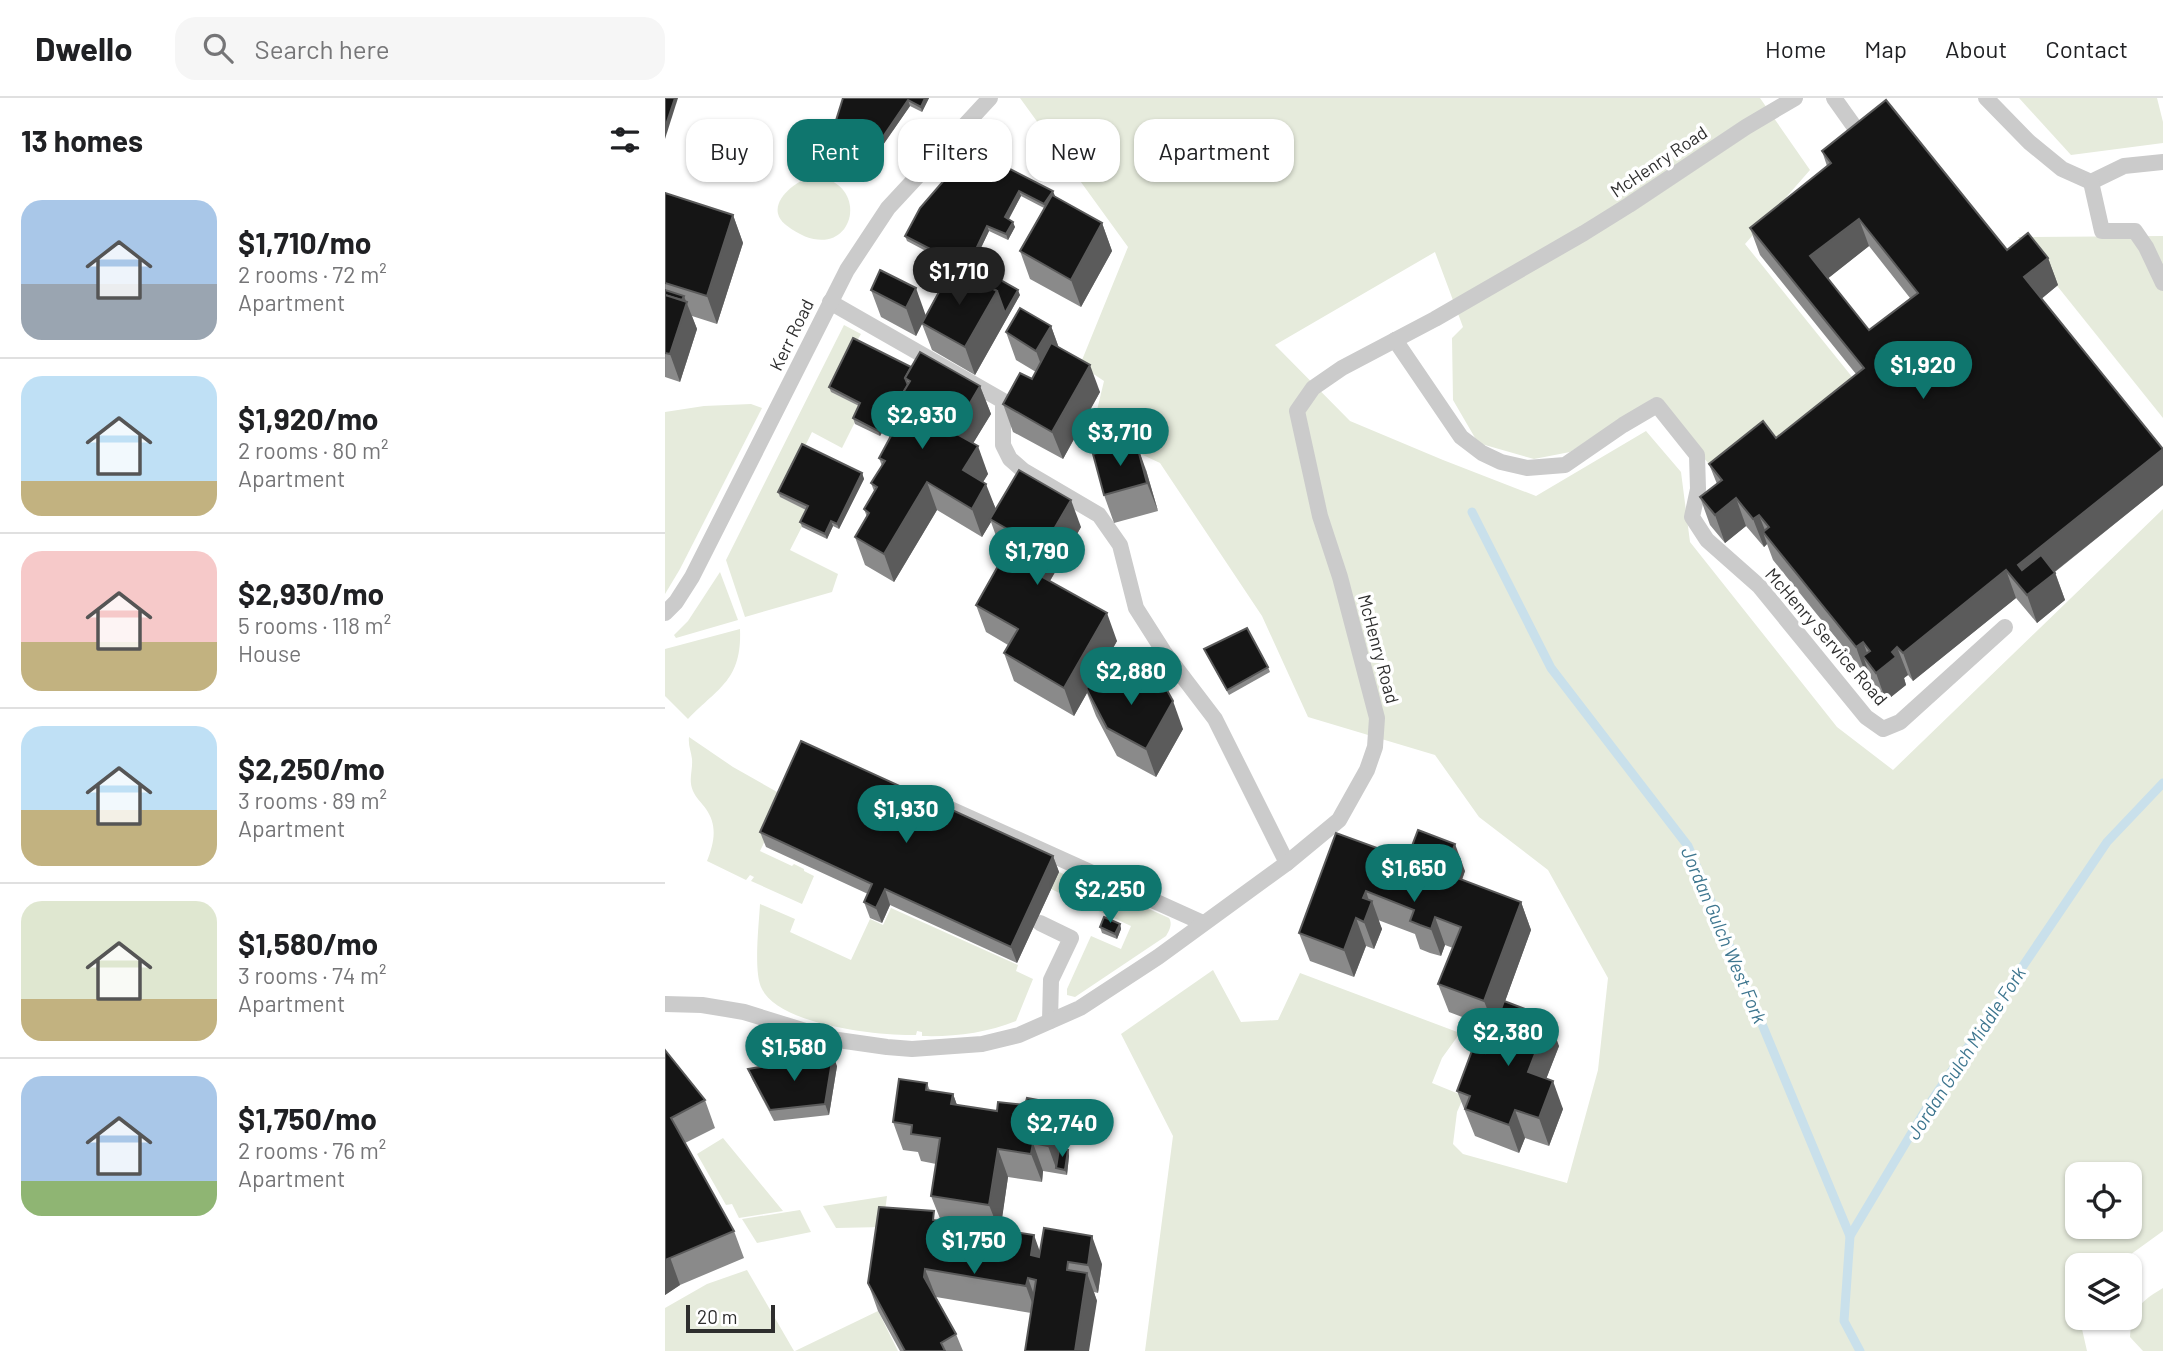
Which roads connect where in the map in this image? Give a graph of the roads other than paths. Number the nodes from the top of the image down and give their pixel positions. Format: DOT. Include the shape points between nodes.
graph roads {
  1 [pos="990,98"];
  2 [pos="1795,98"];
  3 [pos="1834,98"];
  4 [pos="1986,98"];
  5 [pos="1861,136"];
  6 [pos="2163,162"];
  7 [pos="2091,182"];
  8 [pos="2163,283"];
  9 [pos="830,302"];
  10 [pos="1395,340"];
  11 [pos="665,613"];
  12 [pos="2005,627"];
  13 [pos="937,803"];
  14 [pos="1287,863"];
  15 [pos="1040,923"];
  16 [pos="1203,923"];
  17 [pos="665,1004"];
  18 [pos="1051,1021"];
  1 -- 9 [label="lane, Kerr Road" via="888,208"];
  2 -- 10 [label="lane, McHenry Road" via="1595,226"];
  3 -- 5 [label="lane"];
  4 -- 7 [label="lane" via="2062,169"];
  6 -- 7 [label="lane" via="2125,166"];
  7 -- 8 [label="lane" via="2102,231 2135,231"];
  9 -- 11 [label="lane, Kerr Road" via="692,577"];
  9 -- 14 [label="lane" via="1005,402 1003,444 1010,459 1099,515 1120,545 1136,608 1215,719"];
  10 -- 12 [label="lane, McHenry Service Road" via="1461,437 1501,462 1527,468 1565,465 1657,405 1697,455 1699,489 1692,517 1707,540 1759,586 1866,717 1883,729 1900,722"];
  10 -- 14 [label="lane, McHenry Road" via="1322,381 1297,411 1377,718 1367,771 1339,820"];
  13 -- 16 [label="lane"];
  14 -- 16 [label="lane, McHenry Road"];
  15 -- 18 [label="lane" via="1071,938 1051,981"];
  16 -- 18 [label="lane, McHenry Road" via="1096,999"];
  17 -- 18 [label="lane, McHenry Road" via="744,1012 831,1039 912,1049 982,1044"];
}
